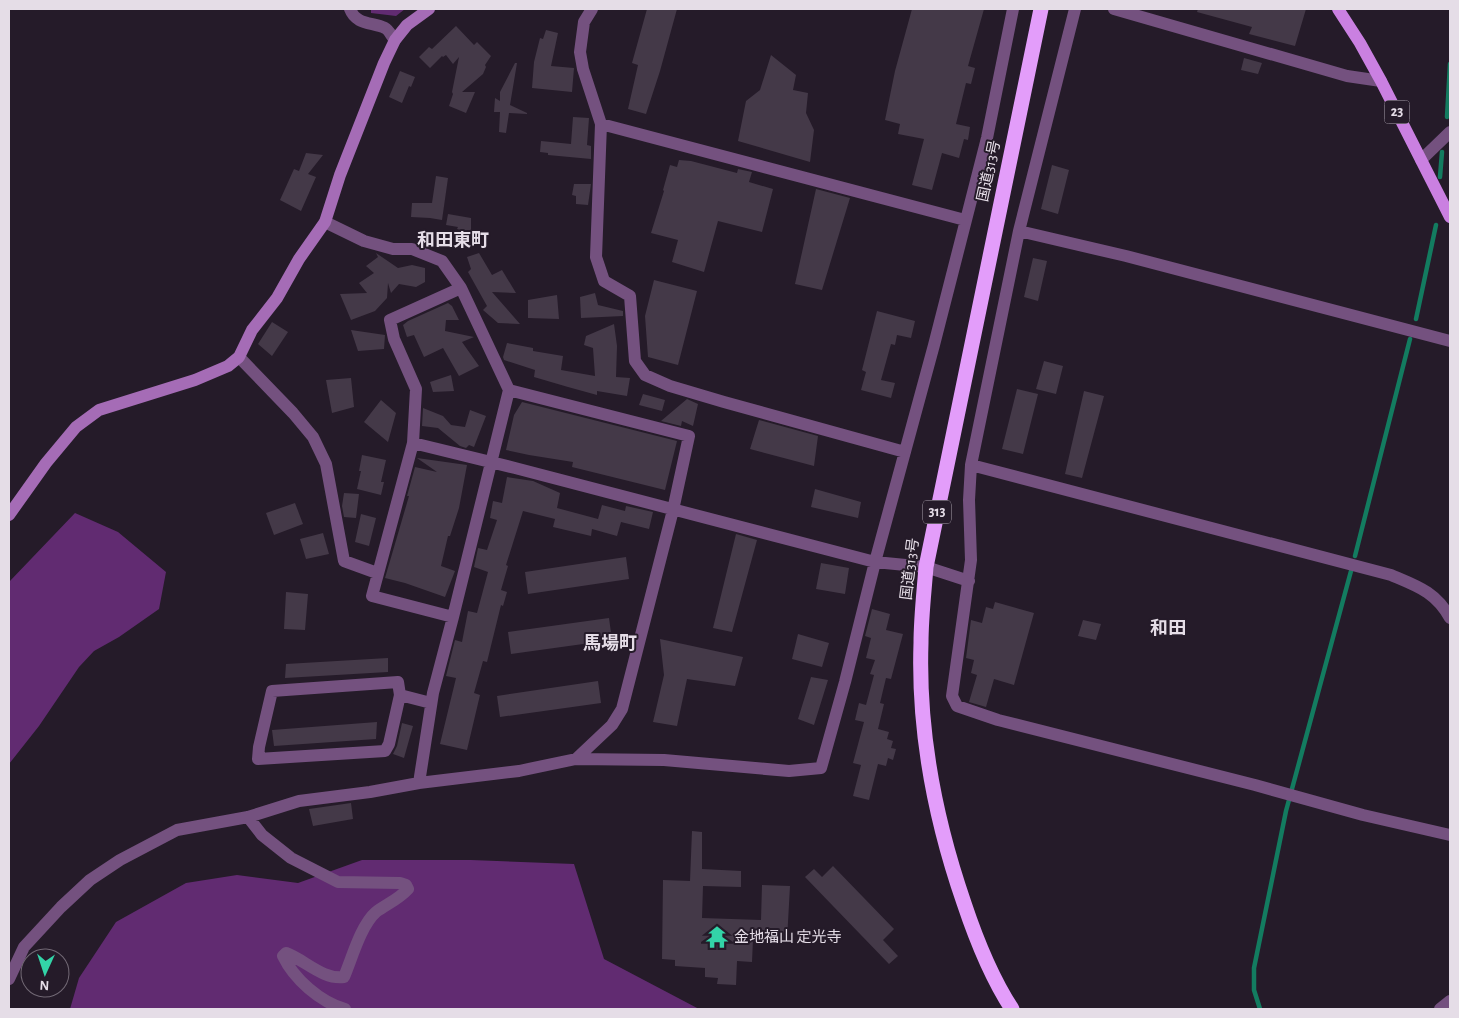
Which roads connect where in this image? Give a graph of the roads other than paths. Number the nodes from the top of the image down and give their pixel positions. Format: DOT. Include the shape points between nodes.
graph roads {
  1 [pos="350,9"];
  2 [pos="430,9"];
  3 [pos="592,9"];
  4 [pos="1013,9"];
  5 [pos="1041,9"];
  6 [pos="1074,9"];
  7 [pos="1114,9"];
  8 [pos="1338,9"];
  9 [pos="395,40"];
  10 [pos="1381,81"];
  11 [pos="601,124"];
  12 [pos="1450,132"];
  13 [pos="1421,160"];
  14 [pos="1450,217"];
  15 [pos="965,220"];
  16 [pos="325,222"];
  17 [pos="1019,231"];
  18 [pos="461,288"];
  19 [pos="1450,341"];
  20 [pos="239,357"];
  21 [pos="509,390"];
  22 [pos="413,443"];
  23 [pos="905,452"];
  24 [pos="491,462"];
  25 [pos="971,465"];
  26 [pos="673,510"];
  27 [pos="9,515"];
  28 [pos="875,562"];
  29 [pos="926,567"];
  30 [pos="377,573"];
  31 [pos="969,581"];
  32 [pos="453,617"];
  33 [pos="1450,618"];
  34 [pos="400,696"];
  35 [pos="431,703"];
  36 [pos="576,759"];
  37 [pos="419,783"];
  38 [pos="248,817"];
  39 [pos="1450,835"];
  40 [pos="9,979"];
  41 [pos="1450,1001"];
  42 [pos="345,1009"];
  43 [pos="1012,1009"];
  44 [pos="1440,1009"];
  1 -- 9 [label="street" via="364,23 386,28"];
  2 -- 9 [label="street" via="407,25"];
  3 -- 11 [label="street" via="584,22 580,52"];
  4 -- 15 [label="street" via="987,138"];
  5 -- 29 [label="highway, 国道313号 / 313"];
  6 -- 17 [label="street"];
  7 -- 10 [label="street" via="1347,76"];
  8 -- 10 [label="main road, 23"];
  9 -- 16 [label="street" via="340,175"];
  10 -- 13 [label="main road, 23"];
  11 -- 15 [label="street"];
  11 -- 23 [label="street" via="596,257 604,281 630,296 636,361 645,375 724,402"];
  12 -- 13 [label="street"];
  13 -- 14 [label="main road, 23"];
  15 -- 23 [label="street"];
  16 -- 18 [label="street" via="364,241 393,248 412,248 442,261"];
  16 -- 20 [label="street" via="299,259 278,298 252,330"];
  17 -- 19 [label="street"];
  17 -- 25 [label="street"];
  18 -- 21 [label="street"];
  18 -- 22 [label="street" via="390,320 394,339 416,388"];
  20 -- 27 [label="street" via="228,366 195,380 99,410 76,427"];
  20 -- 30 [label="street" via="313,437 326,464 344,561"];
  21 -- 24 [label="street"];
  21 -- 26 [label="street" via="689,436"];
  22 -- 24 [label="street"];
  22 -- 30 [label="street"];
  23 -- 28 [label="street"];
  24 -- 26 [label="street"];
  24 -- 32 [label="street"];
  25 -- 31 [label="street"];
  25 -- 33 [label="street" via="1391,575 1426,590 1445,608"];
  26 -- 28 [label="street"];
  26 -- 36 [label="street" via="622,709 612,725"];
  28 -- 29 [label="street"];
  28 -- 36 [label="street" via="821,768 789,771 664,760"];
  29 -- 31 [label="street"];
  29 -- 43 [label="highway, 国道313号 / 313" via="921,653 929,772 947,851 972,927"];
  30 -- 32 [label="street" via="372,596"];
  31 -- 39 [label="street" via="952,696 957,706 998,720"];
  32 -- 35 [label="street"];
  34 -- 34 [label="street" via="385,751 258,758 272,691 398,682"];
  34 -- 35 [label="street"];
  35 -- 37 [label="street"];
  36 -- 37 [label="street" via="510,772"];
  37 -- 38 [label="street" via="299,801"];
  38 -- 40 [label="street" via="177,830 90,880 24,947"];
  38 -- 42 [label="street" via="262,835 290,858 338,882 406,885 408,889 402,896 368,921 344,977 326,974 286,953 282,956 289,969 318,995"];
  41 -- 44 [label="street"];
}
